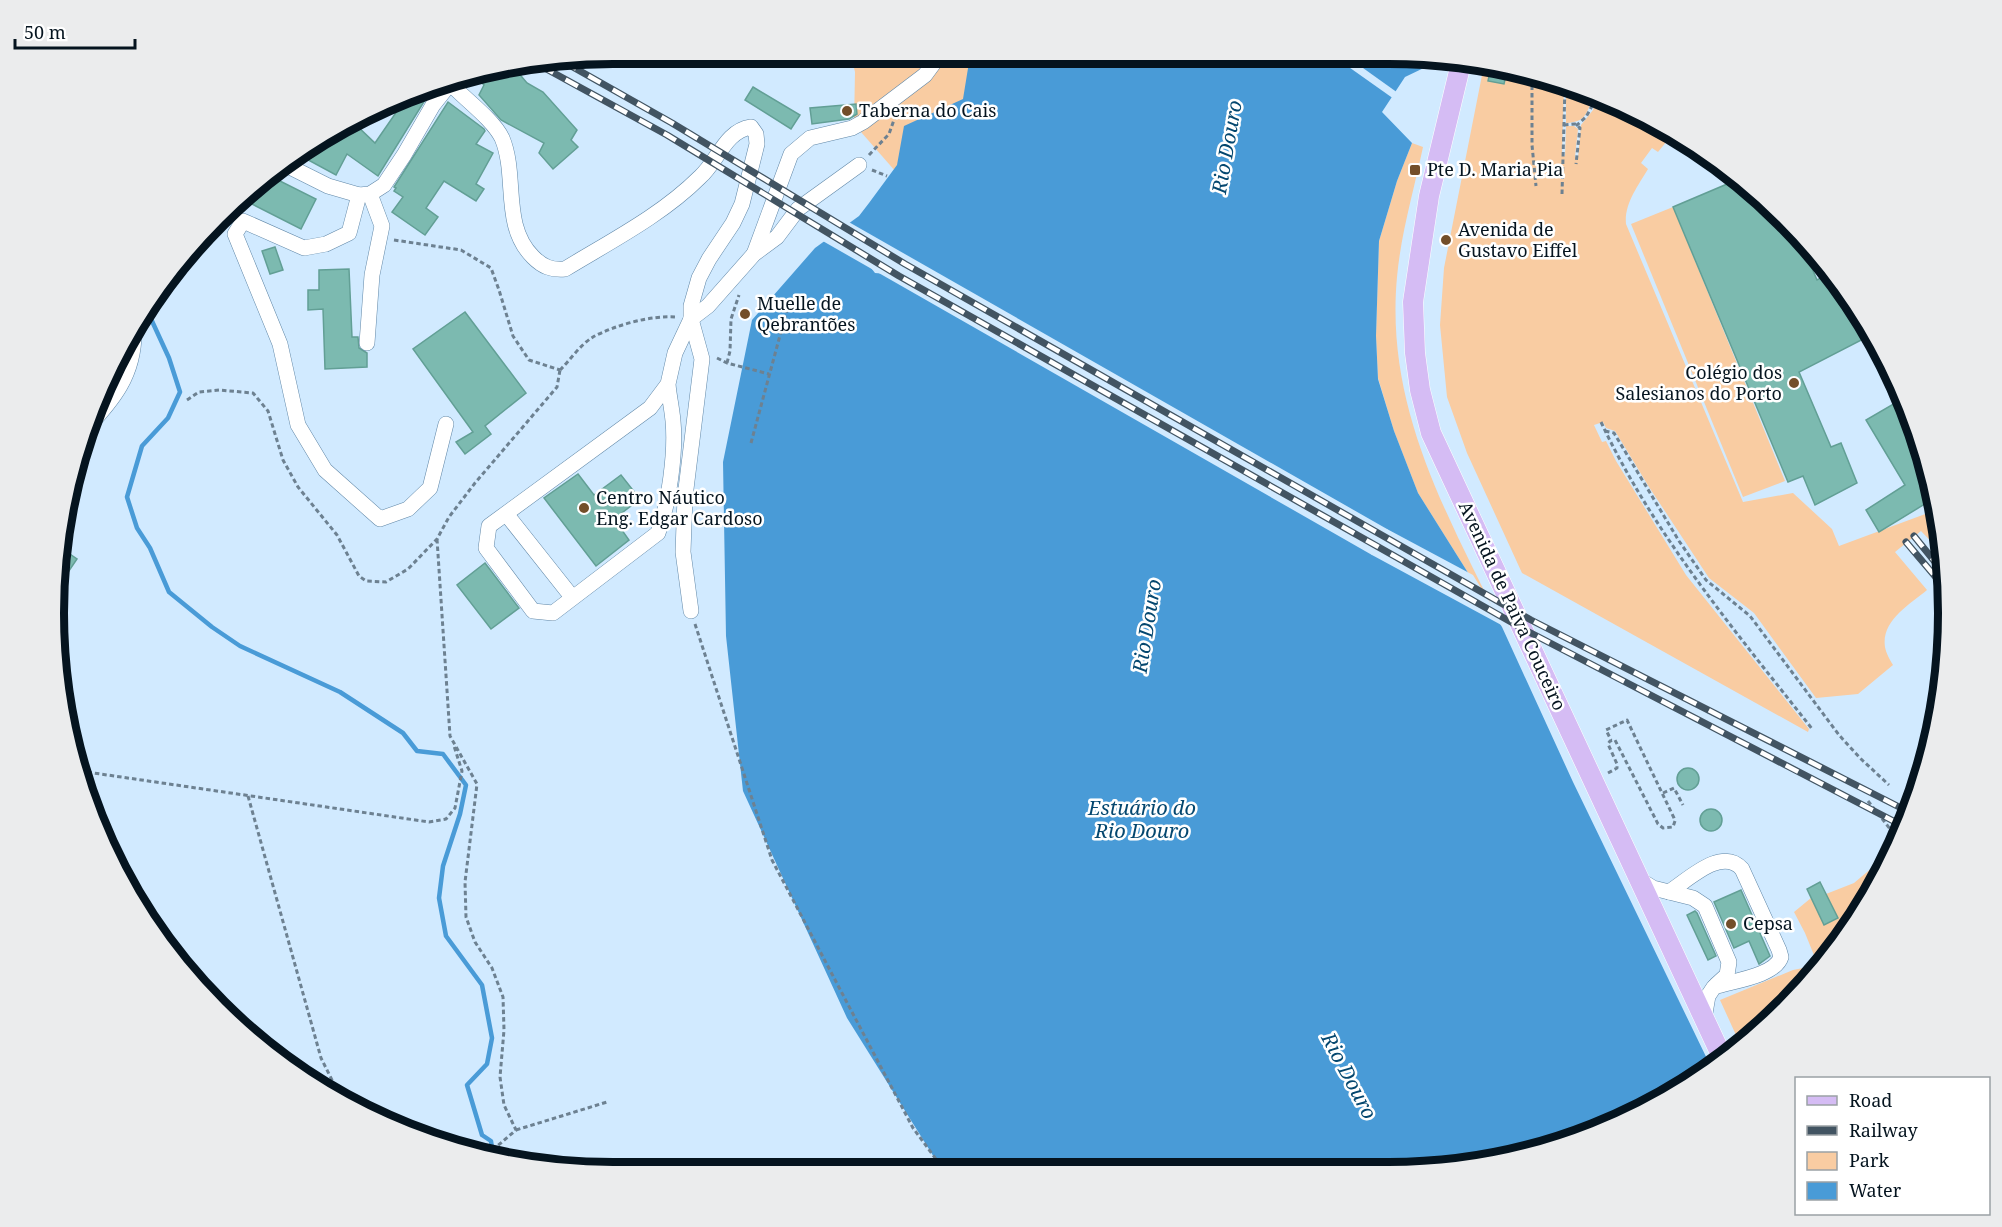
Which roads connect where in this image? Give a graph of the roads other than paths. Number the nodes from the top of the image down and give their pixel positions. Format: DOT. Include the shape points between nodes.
graph roads {
  1 [pos="933,64"];
  2 [pos="1460,69"];
  3 [pos="456,88"];
  4 [pos="442,92"];
  5 [pos="859,165"];
  6 [pos="292,168"];
  7 [pos="364,195"];
  8 [pos="754,254"];
  9 [pos="691,319"];
  10 [pos="367,343"];
  11 [pos="133,349"];
  12 [pos="668,384"];
  13 [pos="104,409"];
  14 [pos="446,424"];
  15 [pos="507,514"];
  16 [pos="572,597"];
  17 [pos="691,611"];
  18 [pos="1640,880"];
  19 [pos="1669,892"];
  20 [pos="1714,987"];
  21 [pos="1704,1019"];
  22 [pos="1719,1052"];
  1 -- 8 [label="street" via="925,75 863,122 810,138 790,154"];
  2 -- 18 [label="main road, Avenida de Paiva Couceiro" via="1429,196 1413,302 1420,390 1431,434"];
  3 -- 9 [label="street" via="500,135 506,149 518,232 532,256 553,270 565,269 673,201 702,176 728,140 740,129 752,127 757,144 742,204 699,278"];
  4 -- 7 [label="street" via="384,184"];
  5 -- 8 [label="street" via="798,209 777,237"];
  6 -- 7 [label="street" via="328,186"];
  7 -- 10 [label="street" via="382,226 372,275"];
  7 -- 14 [label="street" via="349,232 326,244 304,248 243,221 235,234 280,344 298,425 326,470 380,519 408,509 429,488"];
  8 -- 9 [label="street" via="708,306"];
  9 -- 12 [label="street" via="675,352"];
  9 -- 17 [label="street" via="702,359 685,497 683,552"];
  11 -- 13 [label="street" via="124,378"];
  12 -- 15 [label="street" via="650,408"];
  12 -- 16 [label="street" via="673,423 671,468 658,533"];
  15 -- 16 [label="street"];
  15 -- 16 [label="street" via="489,526 486,548 533,611 553,613"];
  18 -- 19 [label="street"];
  18 -- 21 [label="main road, Avenida de Paiva Couceiro"];
  19 -- 20 [label="street" via="1693,898 1705,906 1729,962 1727,975"];
  19 -- 20 [label="street" via="1721,861 1734,861 1742,868 1781,957 1775,968 1764,973"];
  20 -- 21 [label="street" via="1708,996"];
  21 -- 22 [label="main road, Avenida de Paiva Couceiro"];
}
